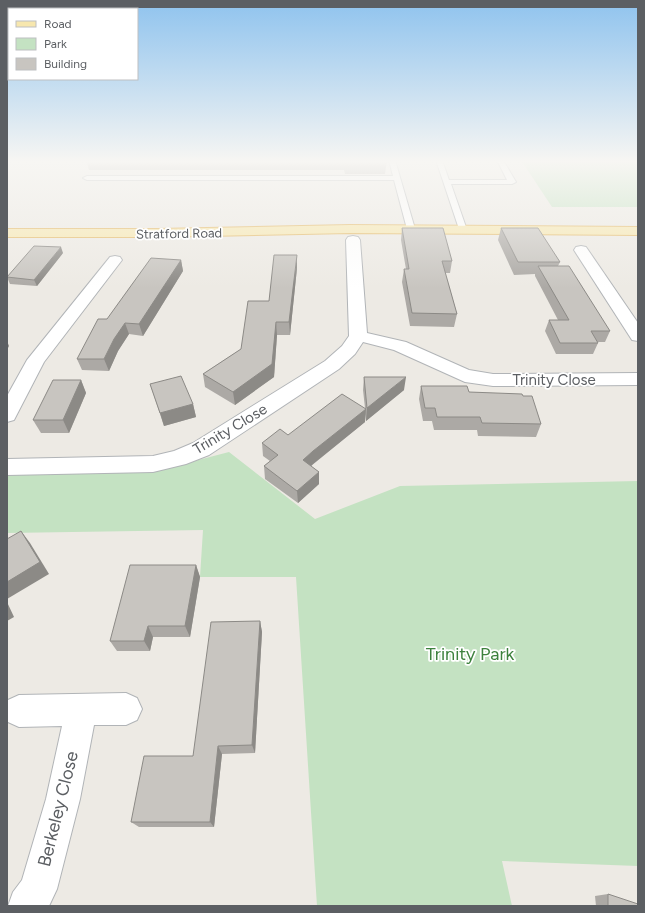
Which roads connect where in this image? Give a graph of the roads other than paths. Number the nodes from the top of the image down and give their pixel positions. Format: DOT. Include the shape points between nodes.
graph roads {
  1 [pos="403,203"];
  2 [pos="454,203"];
  3 [pos="410,229"];
  4 [pos="463,230"];
  5 [pos="638,231"];
  6 [pos="7,233"];
  7 [pos="353,240"];
  8 [pos="581,250"];
  9 [pos="115,260"];
  10 [pos="358,336"];
  11 [pos="638,336"];
  12 [pos="638,379"];
  13 [pos="7,415"];
  14 [pos="7,467"];
  15 [pos="126,709"];
  16 [pos="81,710"];
  17 [pos="18,711"];
  18 [pos="28,906"];
  1 -- 3 [label="lane"];
  2 -- 4 [label="lane"];
  3 -- 4 [label="main road, Stratford Road"];
  3 -- 6 [label="main road, Stratford Road"];
  4 -- 5 [label="main road, Stratford Road"];
  7 -- 10 [label="street"];
  8 -- 11 [label="street"];
  9 -- 13 [label="street" via="36,360"];
  10 -- 12 [label="street, Trinity Close" via="400,346 465,376 493,380"];
  10 -- 14 [label="street, Trinity Close" via="349,350 332,365 201,449 178,458 153,464"];
  15 -- 16 [label="street"];
  16 -- 17 [label="street"];
  16 -- 18 [label="street, Berkeley Close" via="63,799 38,889"];
}
